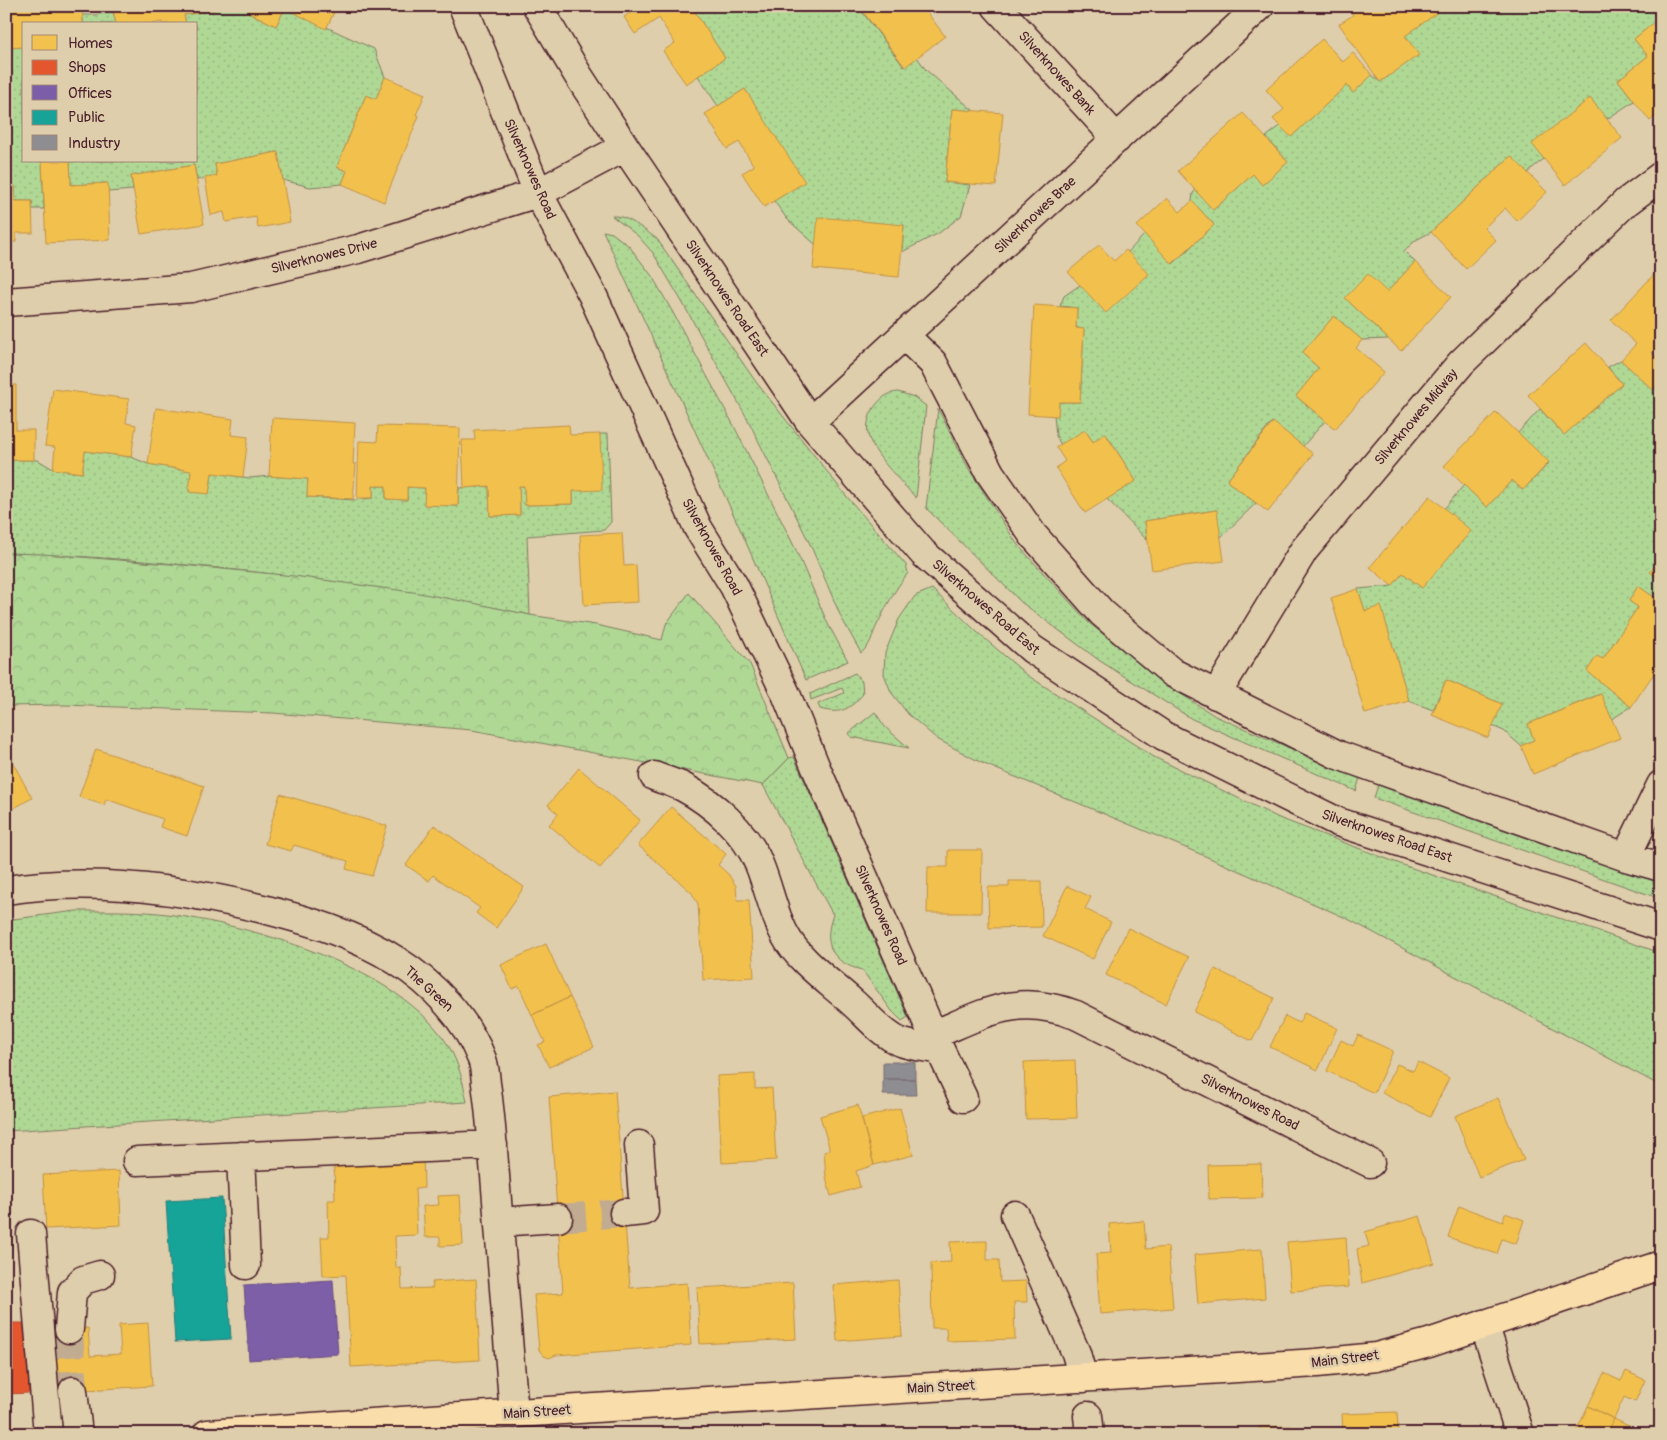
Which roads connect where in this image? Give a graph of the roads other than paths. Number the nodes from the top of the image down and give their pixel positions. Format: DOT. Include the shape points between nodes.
graph roads {
  1 [pos="462,6"];
  2 [pos="537,6"];
  3 [pos="996,6"];
  4 [pos="1260,6"];
  5 [pos="1117,139"];
  6 [pos="625,147"];
  7 [pos="1661,176"];
  8 [pos="538,193"];
  9 [pos="6,302"];
  10 [pos="904,335"];
  11 [pos="810,422"];
  12 [pos="1216,695"];
  13 [pos="654,776"];
  14 [pos="1661,785"];
  15 [pos="1626,856"];
  16 [pos="1661,867"];
  17 [pos="6,890"];
  18 [pos="1661,927"];
  19 [pos="936,1042"];
  20 [pos="963,1098"];
  21 [pos="493,1144"];
  22 [pos="639,1144"];
  23 [pos="241,1156"];
  24 [pos="137,1161"];
  25 [pos="1370,1163"];
  26 [pos="624,1213"];
  27 [pos="1015,1215"];
  28 [pos="558,1218"];
  29 [pos="499,1222"];
  30 [pos="31,1234"];
  31 [pos="246,1264"];
  32 [pos="1661,1265"];
  33 [pos="100,1275"];
  34 [pos="1484,1324"];
  35 [pos="69,1329"];
  36 [pos="1083,1378"];
  37 [pos="73,1391"];
  38 [pos="514,1414"];
  39 [pos="48,1434"];
  40 [pos="78,1434"];
  41 [pos="207,1434"];
  42 [pos="1520,1434"];
  1 -- 8 [label="street, Silverknowes Road"];
  2 -- 6 [label="street, Silverknowes Road East"];
  3 -- 5 [label="street, Silverknowes Bank"];
  4 -- 5 [label="street, Silverknowes Brae"];
  5 -- 10 [label="street, Silverknowes Brae"];
  6 -- 8 [label="street, Silverknowes Drive"];
  6 -- 11 [label="street, Silverknowes Road East"];
  7 -- 12 [label="street, Silverknowes Midway" via="1625,203 1461,363 1304,550"];
  8 -- 9 [label="street, Silverknowes Drive" via="358,249 191,288"];
  8 -- 19 [label="street, Silverknowes Road" via="593,296 698,528 734,586 786,694"];
  10 -- 11 [label="street, Silverknowes Brae"];
  10 -- 12 [label="street" via="933,363 990,472 1033,535 1102,613 1173,673"];
  11 -- 18 [label="street, Silverknowes Road East" via="930,559 1032,649 1164,736 1338,822"];
  12 -- 15 [label="street" via="1338,756"];
  13 -- 19 [label="street" via="682,787 706,802 746,841 759,862 776,917 800,956 877,1026 897,1040 916,1047"];
  14 -- 15 [label="street"];
  15 -- 16 [label="street"];
  17 -- 21 [label="street, The Green" via="90,884 180,893 276,912 359,940 397,961 427,984 454,1009 469,1031 483,1059"];
  19 -- 20 [label="street, Silverknowes Road"];
  19 -- 25 [label="street, Silverknowes Road" via="991,1011 1034,1004 1056,1008 1076,1015"];
  21 -- 23 [label="street"];
  21 -- 29 [label="street, The Green"];
  22 -- 26 [label="street" via="644,1212"];
  23 -- 24 [label="street"];
  23 -- 31 [label="street"];
  27 -- 36 [label="street" via="1076,1353"];
  28 -- 29 [label="street"];
  29 -- 38 [label="street, The Green"];
  30 -- 39 [label="street"];
  32 -- 34 [label="main road, Main Street"];
  33 -- 35 [label="street" via="83,1280 72,1292"];
  34 -- 36 [label="main road, Main Street" via="1376,1357"];
  34 -- 42 [label="street"];
  36 -- 38 [label="main road, Main Street"];
  37 -- 40 [label="street"];
  38 -- 41 [label="main road, Main Street"];
}
